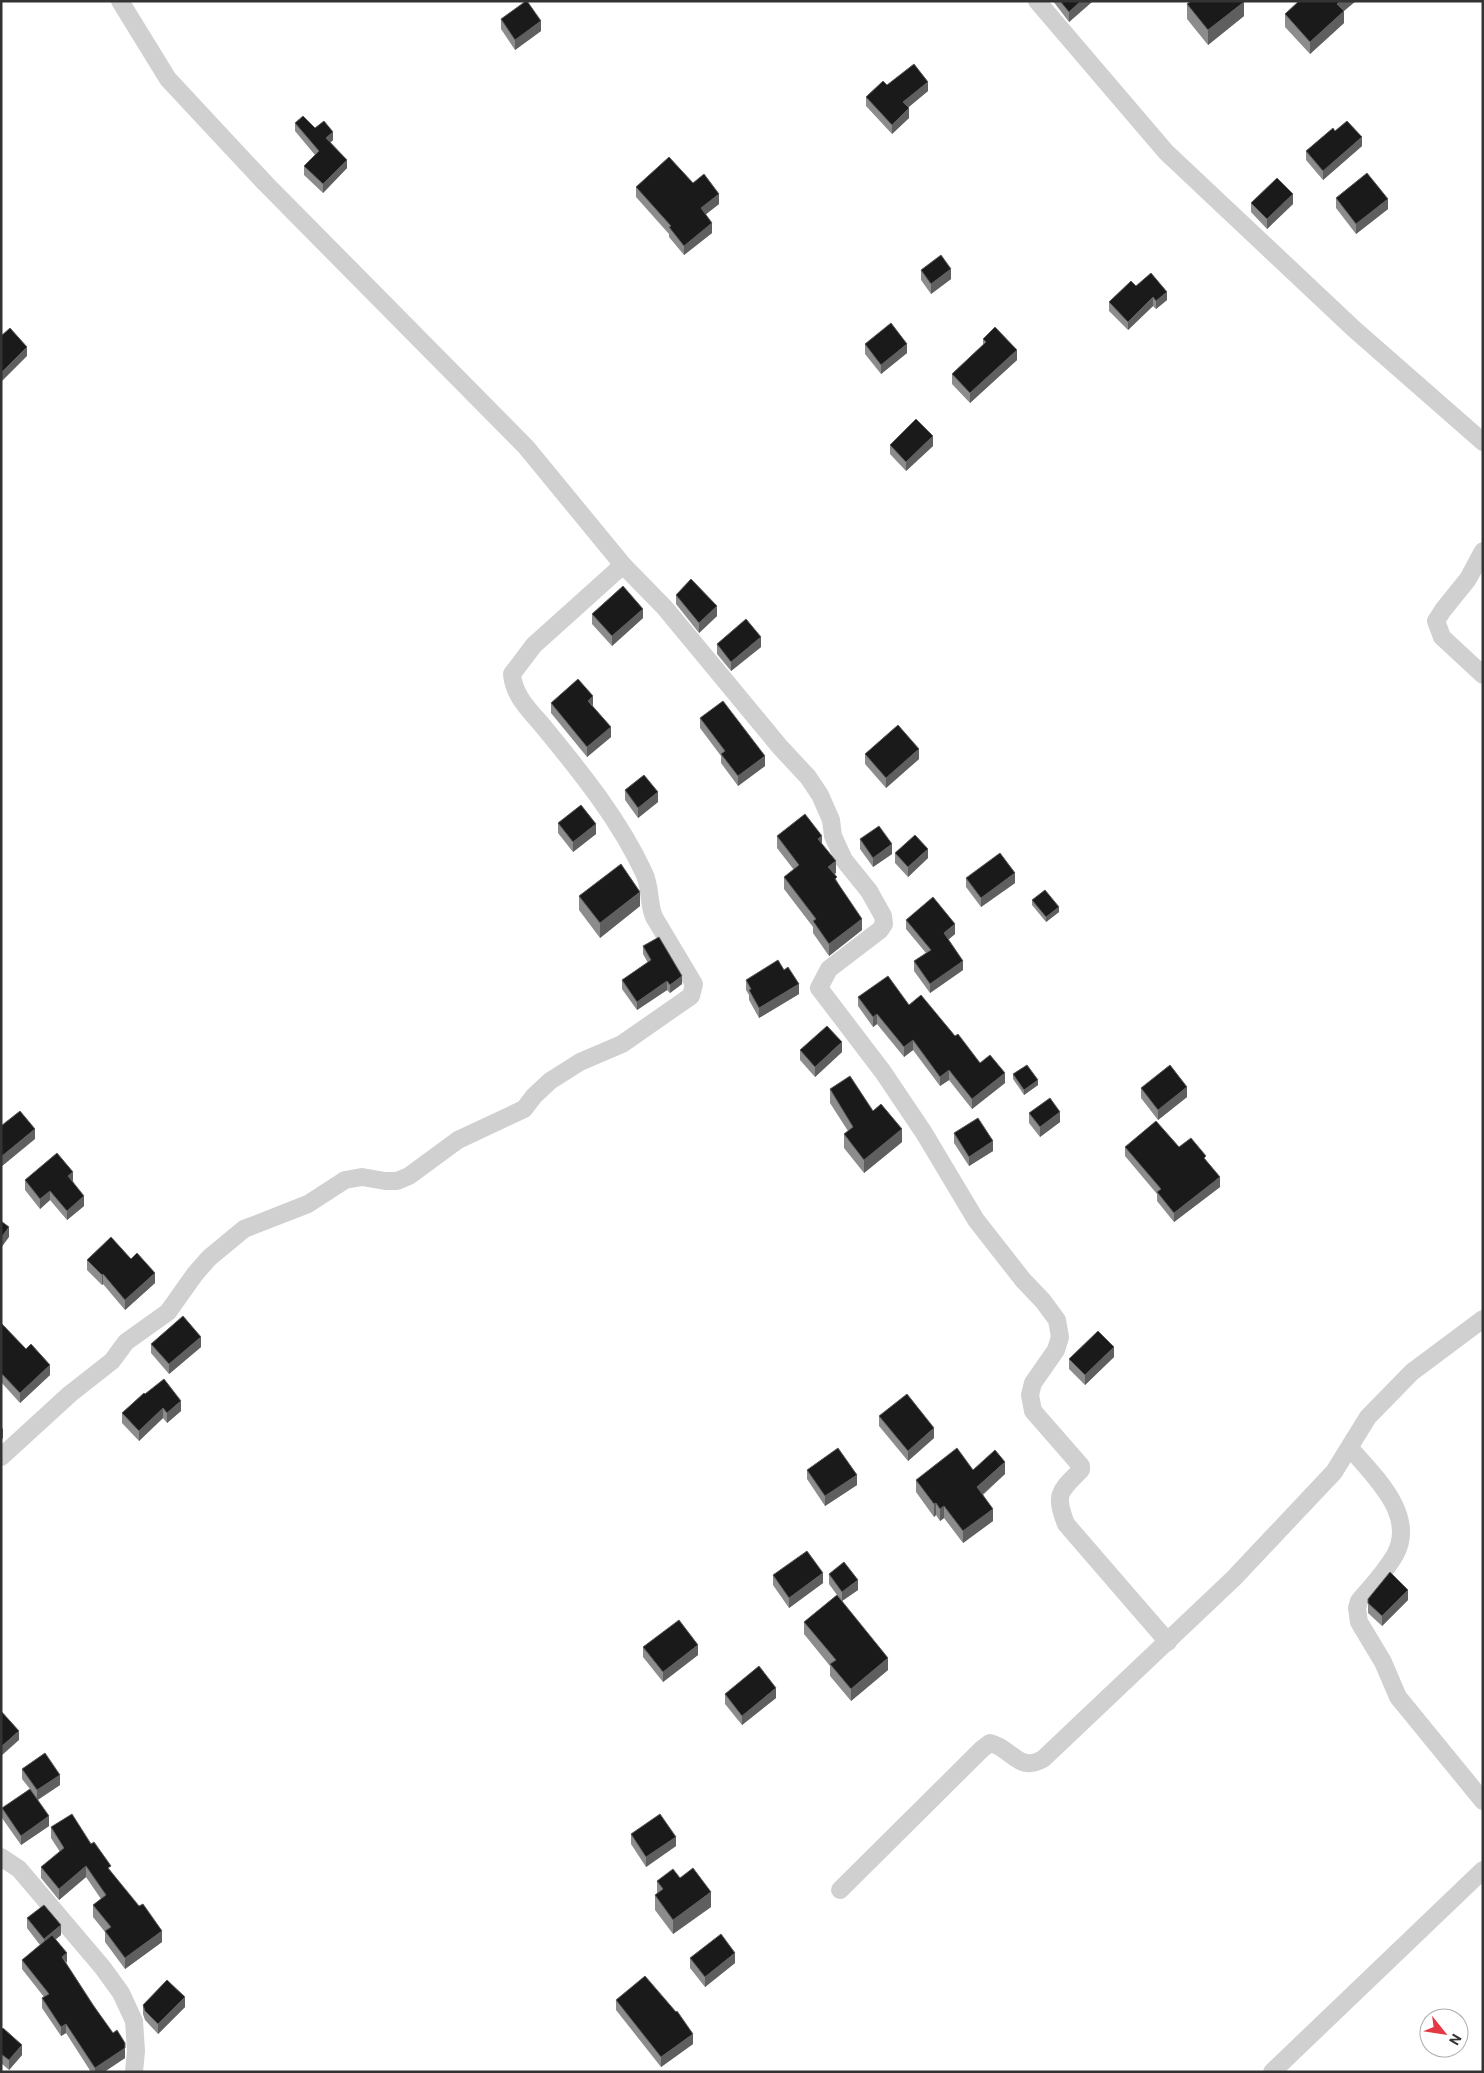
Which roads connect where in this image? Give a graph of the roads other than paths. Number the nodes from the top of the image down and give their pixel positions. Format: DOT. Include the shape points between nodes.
graph roads {
  1 [pos="120,1"];
  2 [pos="1036,1"];
  3 [pos="1483,442"];
  4 [pos="1483,551"];
  5 [pos="623,566"];
  6 [pos="1483,675"];
  7 [pos="1483,1319"];
  8 [pos="1350,1448"];
  9 [pos="1,1457"];
  10 [pos="1168,1642"];
  11 [pos="1483,1801"];
  12 [pos="1,1857"];
  13 [pos="1483,1870"];
  14 [pos="840,1890"];
  15 [pos="134,2072"];
  16 [pos="1272,2072"];
  1 -- 5 [label="street" via="168,79 265,184 526,447"];
  2 -- 3 [label="street" via="1166,152 1354,329"];
  4 -- 6 [label="street" via="1468,579 1436,621 1442,637"];
  5 -- 9 [label="street" via="534,645 512,674 513,686 520,700 547,730 626,840 645,875 654,918 694,984 691,996 622,1044 580,1062 550,1082 524,1109 458,1140 409,1176 397,1181 362,1177 345,1180 308,1204 244,1229 195,1274 168,1312 126,1342 112,1361 70,1394"];
  5 -- 10 [label="street" via="665,608 808,777 820,794 844,860 884,916 880,930 829,969 819,988 884,1072 976,1220 1057,1320 1060,1337 1056,1350 1033,1383 1030,1395 1033,1411 1081,1466 1081,1470 1062,1489 1061,1511 1066,1524"];
  7 -- 8 [label="street" via="1412,1372 1368,1418"];
  8 -- 10 [label="street" via="1334,1472 1234,1578"];
  8 -- 11 [label="street" via="1385,1488 1399,1516 1402,1538 1395,1555 1359,1601 1356,1608 1359,1622 1383,1662 1398,1697"];
  10 -- 14 [label="street" via="1034,1765 1022,1763 997,1745 990,1743 982,1748"];
  12 -- 15 [label="street" via="19,1869 121,1993 134,2020"];
  13 -- 16 [label="street"];
}
